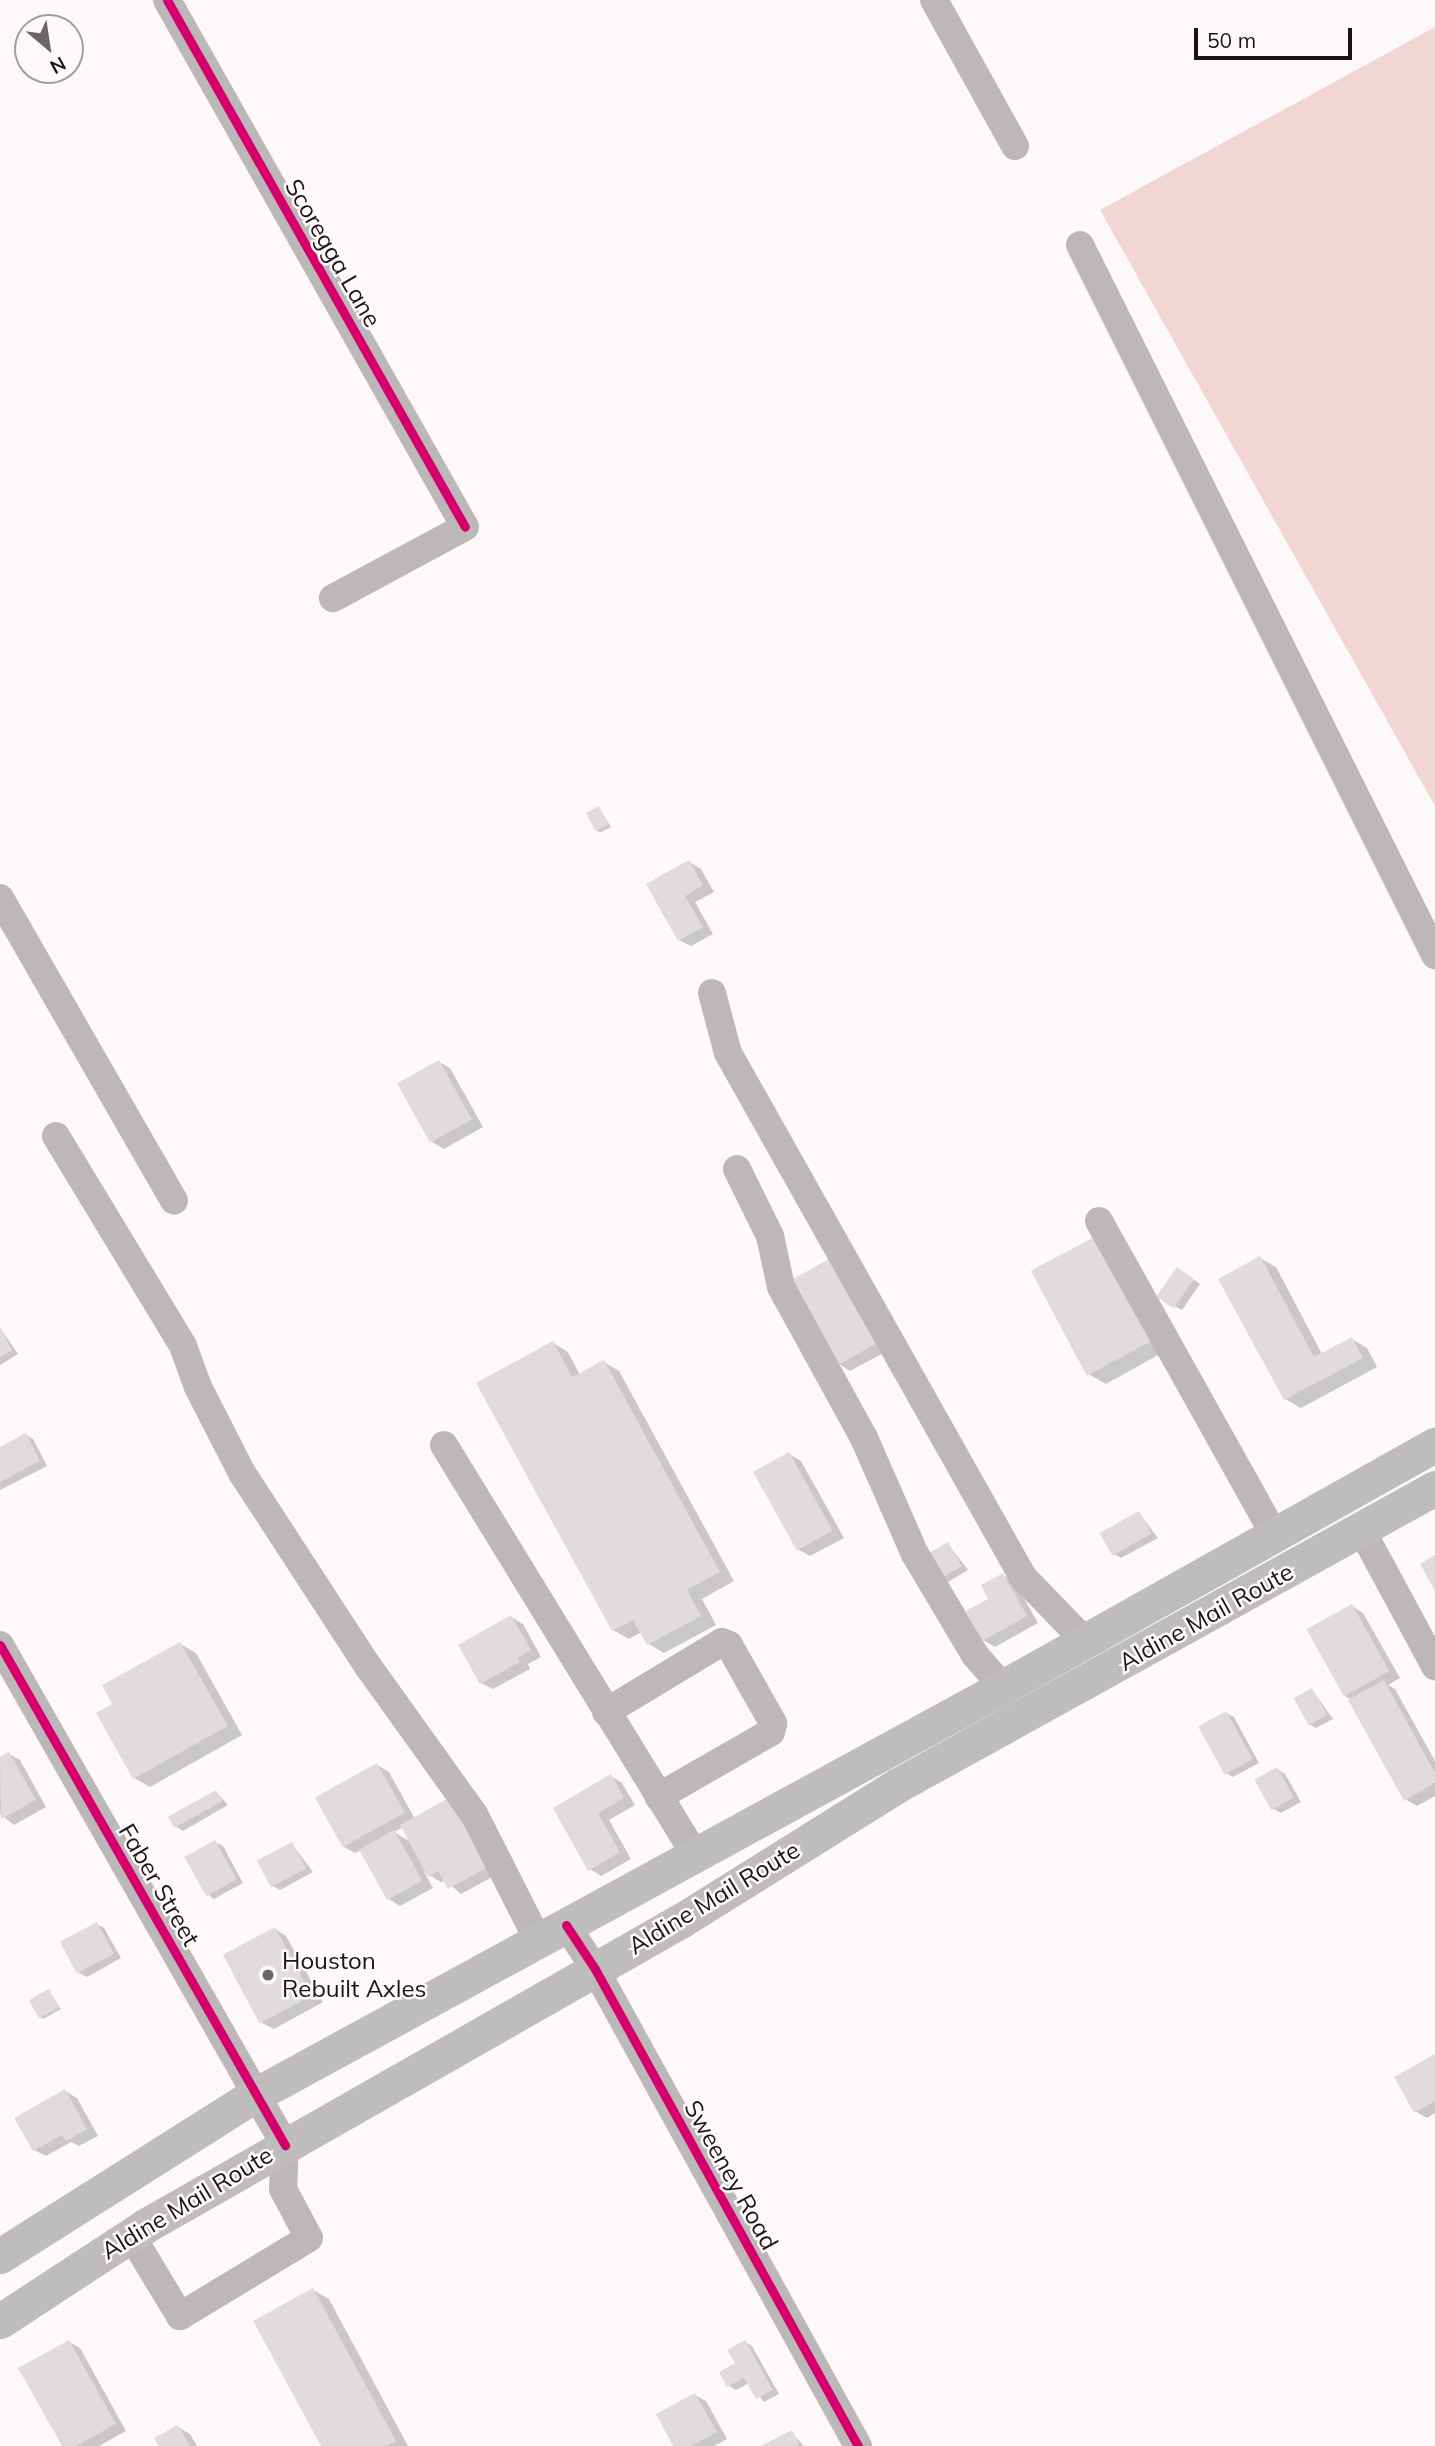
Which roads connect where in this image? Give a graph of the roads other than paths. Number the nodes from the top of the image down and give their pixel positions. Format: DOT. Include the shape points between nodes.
graph roads {
  1 [pos="167,0"];
  2 [pos="934,0"];
  3 [pos="1015,146"];
  4 [pos="1080,245"];
  5 [pos="332,598"];
  6 [pos="0,898"];
  7 [pos="1435,955"];
  8 [pos="712,993"];
  9 [pos="55,1136"];
  10 [pos="737,1168"];
  11 [pos="174,1201"];
  12 [pos="1098,1221"];
  13 [pos="444,1445"];
  14 [pos="1435,1446"];
  15 [pos="1435,1488"];
  16 [pos="1341,1498"];
  17 [pos="1361,1529"];
  18 [pos="1275,1536"];
  19 [pos="1085,1641"];
  20 [pos="0,1644"];
  21 [pos="1435,1666"];
  22 [pos="1003,1687"];
  23 [pos="606,1712"];
  24 [pos="1024,1718"];
  25 [pos="657,1797"];
  26 [pos="695,1855"];
  27 [pos="722,1896"];
  28 [pos="552,1932"];
  29 [pos="595,1969"];
  30 [pos="255,2095"];
  31 [pos="285,2145"];
  32 [pos="131,2235"];
  33 [pos="0,2256"];
  34 [pos="0,2321"];
  35 [pos="858,2446"];
  1 -- 5 [label="street, Scoregga Lane" via="465,527"];
  2 -- 3 [label="street"];
  4 -- 7 [label="street"];
  6 -- 11 [label="street"];
  8 -- 19 [label="street" via="728,1052 1023,1577"];
  9 -- 28 [label="street, Sweeney Road" via="183,1346 198,1387 242,1473 370,1670"];
  10 -- 22 [label="street" via="770,1236 781,1287 864,1438 915,1554 975,1655"];
  12 -- 18 [label="street"];
  13 -- 23 [label="street"];
  14 -- 16 [label="main road, Aldine Mail Route"];
  15 -- 17 [label="main road, Aldine Mail Route"];
  16 -- 17 [label="main road"];
  16 -- 18 [label="main road, Aldine Mail Route"];
  17 -- 21 [label="street"];
  17 -- 24 [label="main road, Aldine Mail Route"];
  18 -- 19 [label="main road, Aldine Mail Route"];
  19 -- 22 [label="main road, Aldine Mail Route"];
  20 -- 30 [label="street, Faber Street"];
  22 -- 24 [label="main road"];
  22 -- 26 [label="main road, Aldine Mail Route"];
  23 -- 25 [label="street"];
  23 -- 25 [label="street" via="722,1642 729,1644 773,1723 771,1732"];
  24 -- 27 [label="main road, Aldine Mail Route" via="898,1785"];
  25 -- 26 [label="street"];
  26 -- 27 [label="main road"];
  26 -- 28 [label="main road, Aldine Mail Route"];
  27 -- 29 [label="main road, Aldine Mail Route"];
  28 -- 29 [label="street, Sweeney Road"];
  28 -- 30 [label="main road, Aldine Mail Route"];
  29 -- 31 [label="main road, Aldine Mail Route"];
  29 -- 35 [label="street, Sweeney Road"];
  30 -- 31 [label="street, Faber Street"];
  30 -- 33 [label="main road, Aldine Mail Route"];
  31 -- 32 [label="main road, Aldine Mail Route"];
  31 -- 32 [label="street" via="283,2189 309,2238 180,2316"];
  32 -- 34 [label="main road, Aldine Mail Route"];
}
